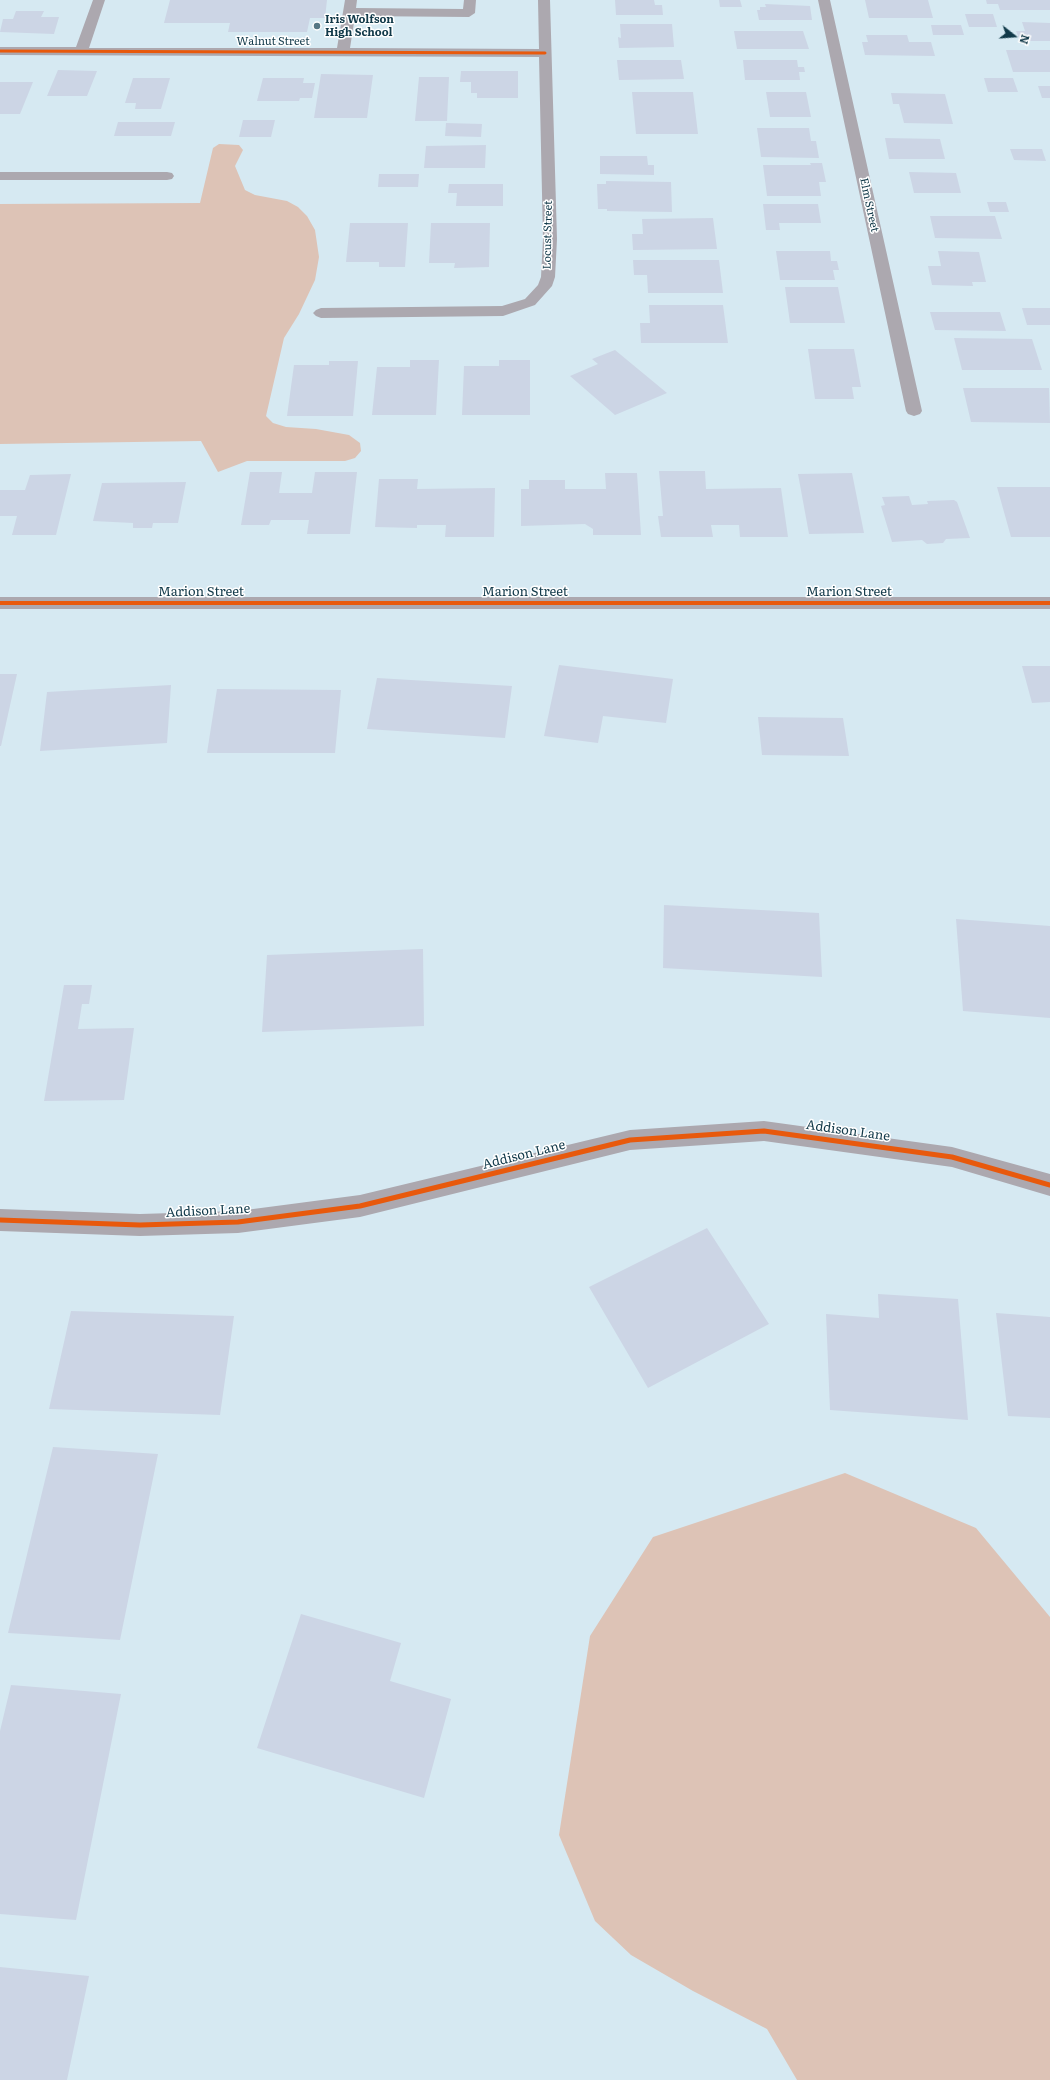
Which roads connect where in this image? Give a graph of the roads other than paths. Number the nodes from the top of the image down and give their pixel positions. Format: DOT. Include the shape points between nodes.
graph roads {
  1 [pos="98,0"];
  2 [pos="470,0"];
  3 [pos="544,0"];
  4 [pos="824,0"];
  5 [pos="350,6"];
  6 [pos="0,51"];
  7 [pos="81,52"];
  8 [pos="343,52"];
  9 [pos="545,53"];
  10 [pos="0,176"];
  11 [pos="167,176"];
  12 [pos="321,313"];
  13 [pos="914,411"];
  14 [pos="1050,602"];
  15 [pos="0,603"];
  16 [pos="1050,1185"];
  17 [pos="0,1220"];
  1 -- 7 [label="street"];
  2 -- 5 [label="street" via="469,13"];
  3 -- 9 [label="street, Locust Street"];
  4 -- 13 [label="street, Elm Street"];
  5 -- 8 [label="street"];
  6 -- 7 [label="street, Walnut Street"];
  7 -- 8 [label="street, Walnut Street"];
  8 -- 9 [label="street, Walnut Street"];
  9 -- 12 [label="street, Locust Street" via="550,257 548,277 538,295 530,302 503,311"];
  10 -- 11 [label="street"];
  14 -- 15 [label="street, Marion Street"];
  16 -- 17 [label="street, Addison Lane" via="952,1157 764,1131 630,1140 360,1206 238,1222 140,1225"];
}
